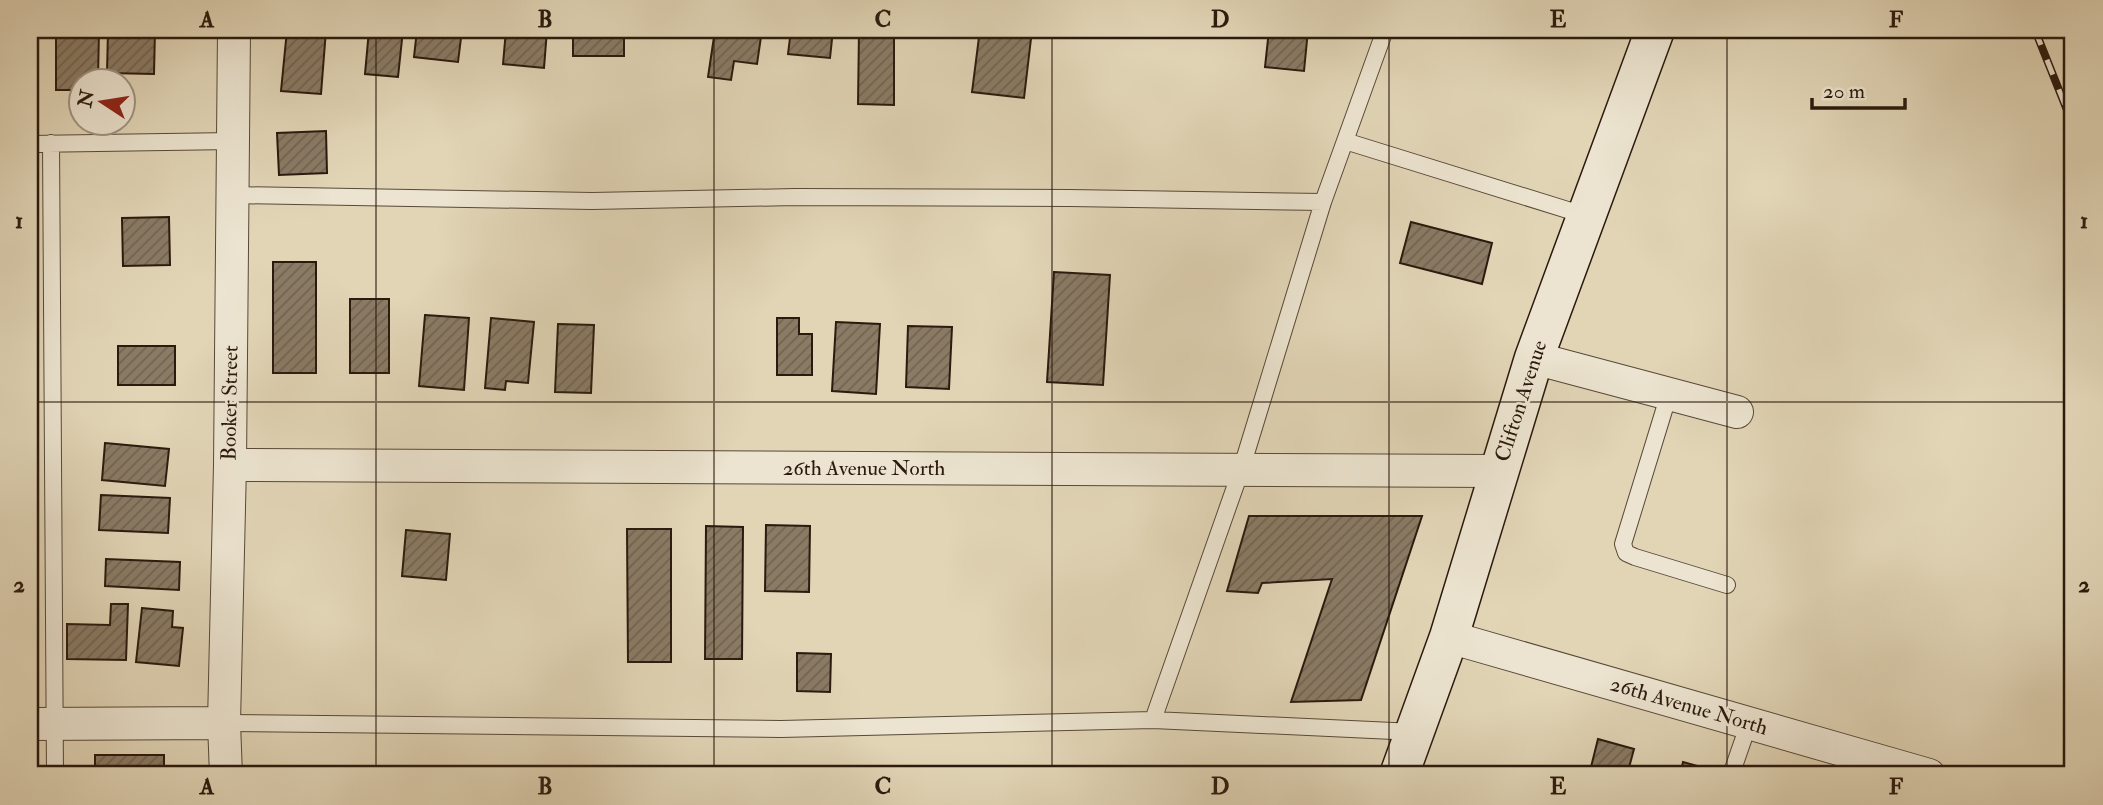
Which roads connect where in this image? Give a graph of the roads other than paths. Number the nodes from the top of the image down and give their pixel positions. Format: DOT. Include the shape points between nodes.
graph roads {
  1 [pos="234,30"];
  2 [pos="1385,30"];
  3 [pos="1655,30"];
  4 [pos="233,141"];
  5 [pos="1345,141"];
  6 [pos="51,143"];
  7 [pos="30,144"];
  8 [pos="232,195"];
  9 [pos="1323,202"];
  10 [pos="1587,216"];
  11 [pos="1534,358"];
  12 [pos="1669,394"];
  13 [pos="1737,412"];
  14 [pos="230,466"];
  15 [pos="1241,470"];
  16 [pos="1498,471"];
  17 [pos="1727,585"];
  18 [pos="1449,637"];
  19 [pos="1153,720"];
  20 [pos="224,723"];
  21 [pos="1749,723"];
  22 [pos="42,724"];
  23 [pos="1415,732"];
  24 [pos="55,775"];
  25 [pos="226,775"];
  26 [pos="1399,775"];
  27 [pos="1731,775"];
  28 [pos="1930,775"];
  1 -- 4 [label="street, Booker Street"];
  2 -- 5 [label="lane"];
  3 -- 10 [label="street, Clifton Avenue"];
  4 -- 6 [label="lane"];
  4 -- 8 [label="street, Booker Street"];
  5 -- 9 [label="lane"];
  5 -- 10 [label="lane"];
  6 -- 7 [label="lane"];
  6 -- 22 [label="lane"];
  8 -- 9 [label="lane" via="592,201 822,197"];
  8 -- 14 [label="street, Booker Street"];
  9 -- 15 [label="lane"];
  10 -- 11 [label="street, Clifton Avenue"];
  11 -- 12 [label="street"];
  11 -- 16 [label="street, Clifton Avenue"];
  12 -- 13 [label="street"];
  12 -- 17 [label="lane" via="1623,544 1626,553 1635,557"];
  14 -- 15 [label="street, 26th Avenue North"];
  14 -- 20 [label="street, Booker Street"];
  15 -- 16 [label="street, 26th Avenue North"];
  15 -- 19 [label="lane"];
  16 -- 18 [label="street, Clifton Avenue"];
  18 -- 21 [label="street, 26th Avenue North"];
  18 -- 23 [label="street, Clifton Avenue"];
  19 -- 20 [label="lane" via="781,729"];
  19 -- 23 [label="lane"];
  20 -- 22 [label="street"];
  20 -- 25 [label="street, Booker Street"];
  21 -- 27 [label="lane"];
  21 -- 28 [label="street, 26th Avenue North"];
  22 -- 24 [label="lane"];
  23 -- 26 [label="street, Clifton Avenue"];
}
